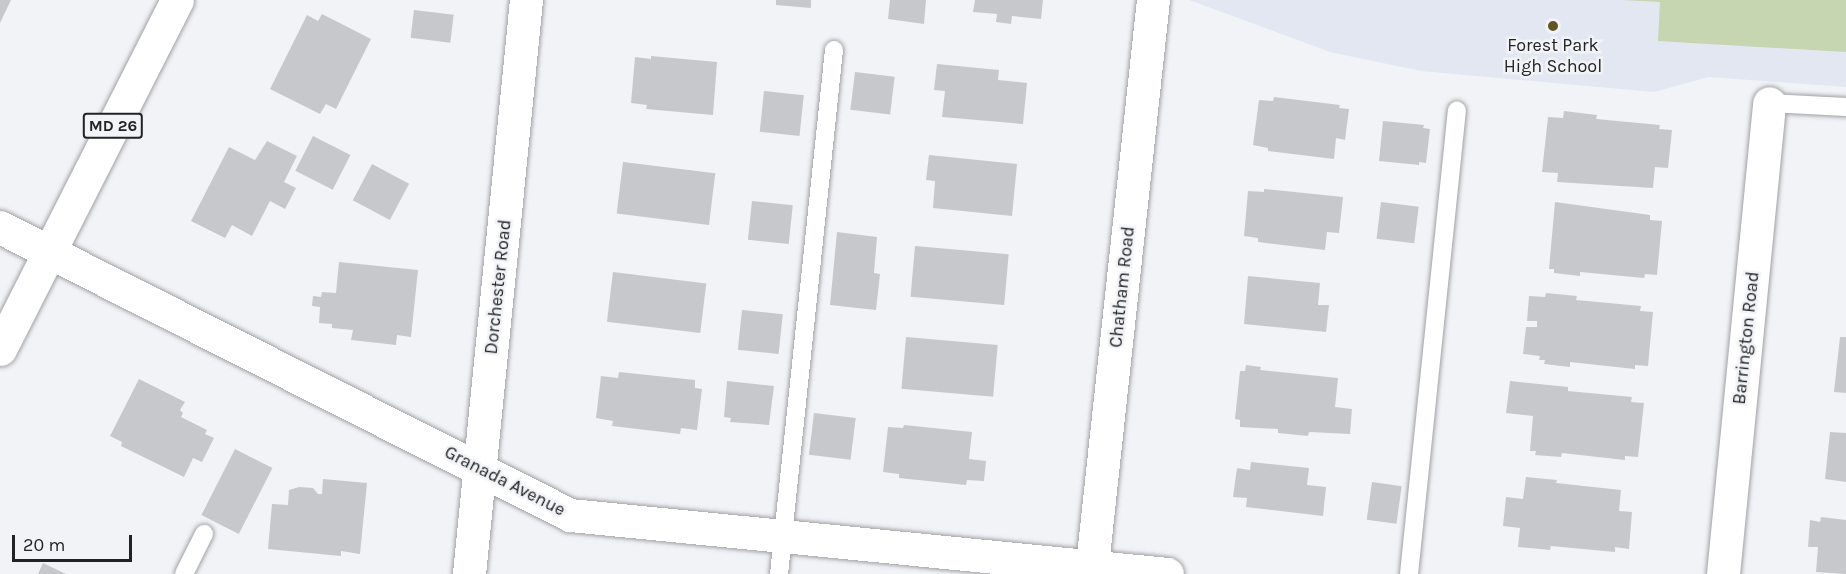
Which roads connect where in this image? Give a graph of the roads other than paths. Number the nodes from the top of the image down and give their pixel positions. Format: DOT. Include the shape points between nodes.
graph roads {
  1 [pos="177,0"];
  2 [pos="526,0"];
  3 [pos="1153,0"];
  4 [pos="834,50"];
  5 [pos="1769,103"];
  6 [pos="1846,107"];
  7 [pos="1457,110"];
  8 [pos="0,226"];
  9 [pos="49,252"];
  10 [pos="0,349"];
  11 [pos="480,468"];
  12 [pos="204,534"];
  13 [pos="783,534"];
  14 [pos="1091,570"];
  15 [pos="184,574"];
  16 [pos="469,574"];
  17 [pos="778,574"];
  18 [pos="1167,574"];
  19 [pos="1409,574"];
  20 [pos="1724,574"];
  1 -- 9 [label="street, MD 26"];
  2 -- 11 [label="street, Dorchester Road"];
  3 -- 14 [label="street, Chatham Road"];
  4 -- 13 [label="lane"];
  5 -- 6 [label="lane"];
  5 -- 20 [label="street, Barrington Road"];
  7 -- 19 [label="lane"];
  8 -- 9 [label="street, Granada Avenue"];
  9 -- 10 [label="street, MD 26"];
  9 -- 11 [label="street, Granada Avenue"];
  11 -- 13 [label="street, Granada Avenue" via="570,515"];
  11 -- 16 [label="street, Dorchester Road"];
  12 -- 15 [label="lane"];
  13 -- 14 [label="street, Granada Avenue"];
  13 -- 17 [label="lane"];
  14 -- 18 [label="street, Granada Avenue"];
}
